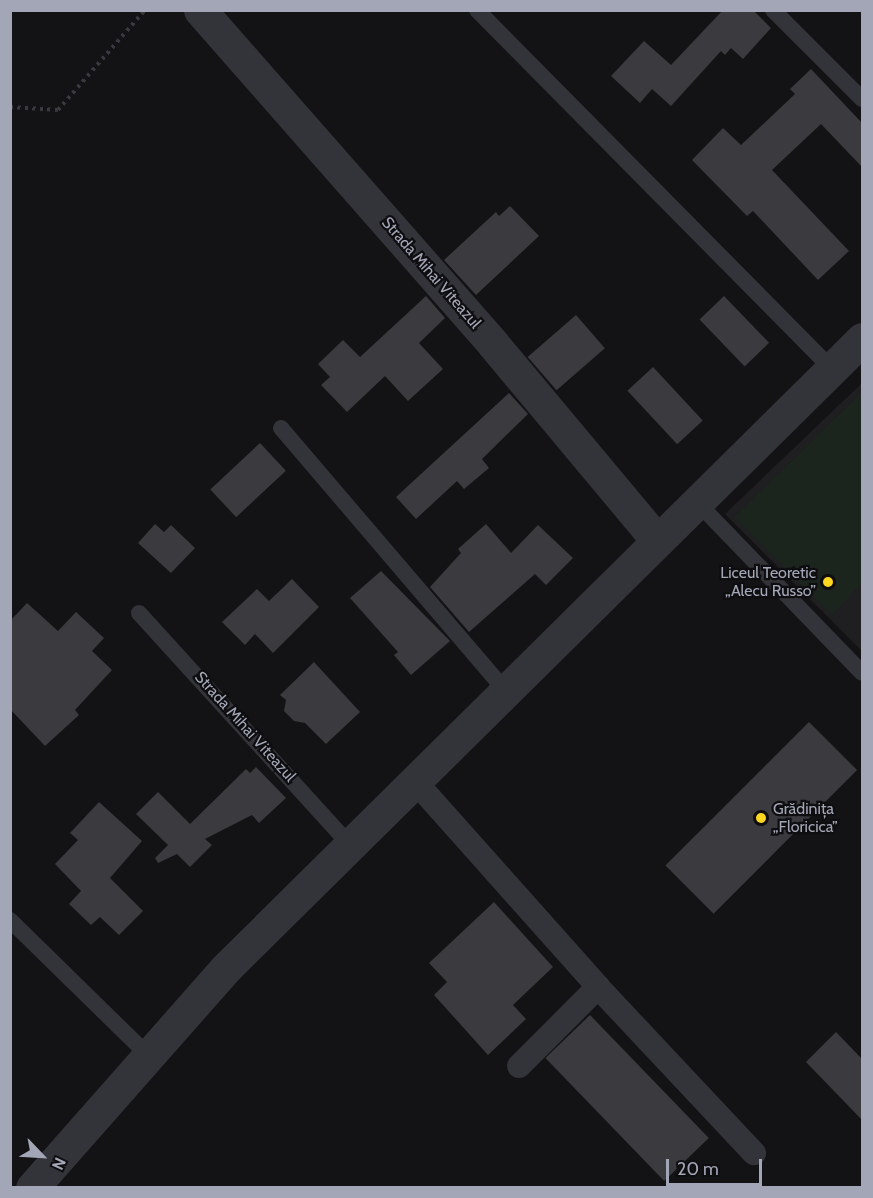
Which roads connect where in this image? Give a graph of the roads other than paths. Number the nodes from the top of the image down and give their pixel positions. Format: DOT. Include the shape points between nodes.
graph roads {
  1 [pos="200,10"];
  2 [pos="477,10"];
  3 [pos="773,10"];
  4 [pos="862,99"];
  5 [pos="862,339"];
  6 [pos="832,369"];
  7 [pos="281,428"];
  8 [pos="695,500"];
  9 [pos="657,540"];
  10 [pos="139,613"];
  11 [pos="862,673"];
  12 [pos="504,689"];
  13 [pos="413,779"];
  14 [pos="349,843"];
  15 [pos="10,920"];
  16 [pos="598,987"];
  17 [pos="147,1054"];
  18 [pos="519,1066"];
  19 [pos="754,1153"];
  20 [pos="36,1186"];
  1 -- 9 [label="street, Strada Mihai Viteazul" via="493,344"];
  2 -- 6 [label="lane"];
  3 -- 4 [label="lane"];
  5 -- 6 [label="street"];
  6 -- 8 [label="street"];
  7 -- 12 [label="lane"];
  8 -- 9 [label="street"];
  8 -- 11 [label="lane"];
  9 -- 12 [label="street"];
  10 -- 14 [label="lane, Strada Mihai Viteazul"];
  12 -- 13 [label="street"];
  13 -- 14 [label="street"];
  13 -- 16 [label="street"];
  14 -- 17 [label="street"];
  15 -- 17 [label="lane"];
  16 -- 18 [label="street"];
  16 -- 19 [label="street"];
  17 -- 20 [label="street"];
}
